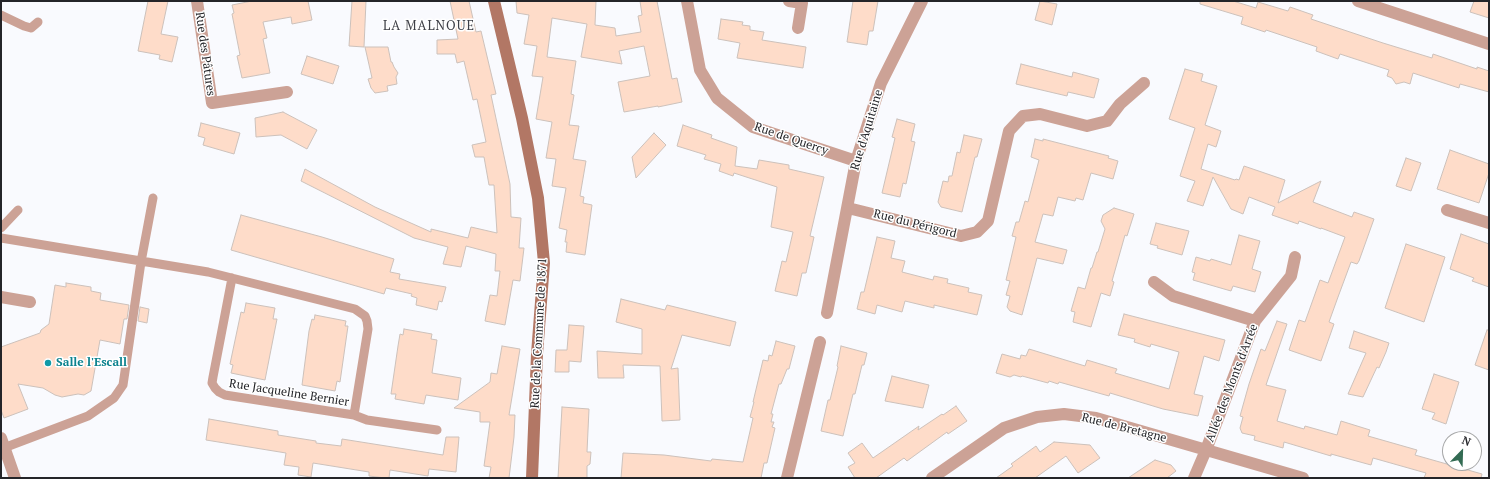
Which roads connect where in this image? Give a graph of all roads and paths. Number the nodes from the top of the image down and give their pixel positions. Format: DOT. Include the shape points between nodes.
graph roads {
  1 [pos="197,1"];
  2 [pos="494,1"];
  3 [pos="687,1"];
  4 [pos="789,1"];
  5 [pos="922,1"];
  6 [pos="1363,2"];
  7 [pos="1,14"];
  8 [pos="38,22"];
  9 [pos="798,28"];
  10 [pos="1489,44"];
  11 [pos="1144,83"];
  12 [pos="287,92"];
  13 [pos="856,162"];
  14 [pos="152,198"];
  15 [pos="848,208"];
  16 [pos="18,210"];
  17 [pos="1447,210"];
  18 [pos="1489,224"];
  19 [pos="1,228"];
  20 [pos="1,238"];
  21 [pos="1295,257"];
  22 [pos="141,262"];
  23 [pos="232,278"];
  24 [pos="1154,282"];
  25 [pos="1,297"];
  26 [pos="30,302"];
  27 [pos="827,313"];
  28 [pos="1255,321"];
  29 [pos="820,342"];
  30 [pos="354,415"];
  31 [pos="437,430"];
  32 [pos="2,445"];
  33 [pos="1206,450"];
  34 [pos="15,478"];
  35 [pos="532,478"];
  36 [pos="787,478"];
  37 [pos="932,478"];
  38 [pos="1194,478"];
  39 [pos="1303,478"];
  1 -- 12 [label="street, Rue des Pâtures" via="212,104"];
  2 -- 35 [label="street, Rue de la Commune de 1871" via="538,198 544,262"];
  3 -- 13 [label="street, Rue de Quercy" via="700,70 717,98 753,127"];
  4 -- 9 [label="street" via="802,3"];
  5 -- 13 [label="street, Rue d'Aquitaine" via="881,83"];
  6 -- 10 [label="street"];
  7 -- 8 [label="lane" via="31,28"];
  11 -- 15 [label="street, Rue du Périgord" via="1120,104 1107,121 1087,126 1040,114 1023,116 1009,131 988,221 977,232 961,236"];
  13 -- 15 [label="street, Rue d'Aquitaine"];
  14 -- 22 [label="lane"];
  15 -- 27 [label="street, Rue d'Aquitaine"];
  16 -- 19 [label="lane"];
  17 -- 18 [label="street"];
  20 -- 22 [label="lane, Rue Jacqueline Bernier"];
  21 -- 28 [label="street, Allée des Monts d'Arrée" via="1291,276"];
  22 -- 23 [label="lane, Rue Jacqueline Bernier"];
  22 -- 32 [label="lane" via="123,384 114,398 88,416"];
  23 -- 30 [label="lane, Rue Jacqueline Bernier" via="355,309 365,316 368,329"];
  23 -- 30 [label="lane, Rue Jacqueline Bernier" via="212,383 215,388 225,395"];
  24 -- 28 [label="street" via="1173,296"];
  25 -- 26 [label="street"];
  28 -- 33 [label="street, Allée des Monts d'Arrée"];
  29 -- 36 [label="street"];
  30 -- 31 [label="lane, Rue Jacqueline Bernier" via="367,420"];
  32 -- 34 [label="street"];
  33 -- 37 [label="street, Rue de Bretagne" via="1096,418 1064,414 1037,417 1004,428"];
  33 -- 38 [label="street, Allée des Monts d'Arrée"];
  33 -- 39 [label="street, Rue de Bretagne"];
}
